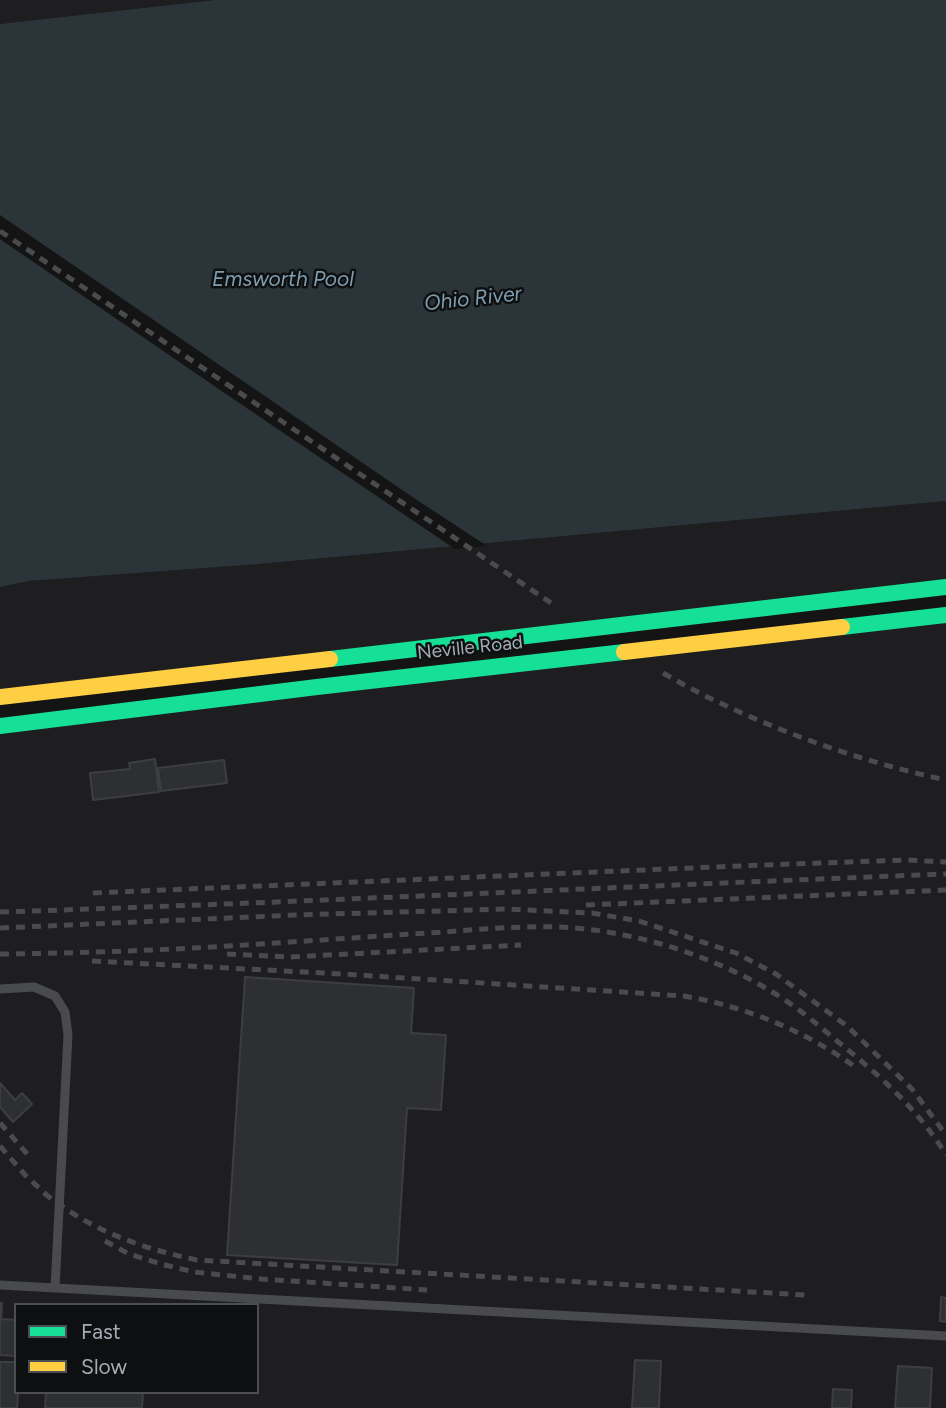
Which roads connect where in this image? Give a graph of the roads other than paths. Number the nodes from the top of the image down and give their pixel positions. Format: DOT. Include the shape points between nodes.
graph roads {
  1 [pos="946,587"];
  2 [pos="946,615"];
  3 [pos="0,697"];
  4 [pos="0,726"];
  5 [pos="0,989"];
  6 [pos="0,1285"];
  7 [pos="55,1288"];
  8 [pos="946,1336"];
  1 -- 3 [label="main road, Neville Road"];
  2 -- 4 [label="main road, Neville Road"];
  5 -- 7 [label="lane" via="34,987 55,996 65,1012 68,1035"];
  6 -- 7 [label="lane"];
  7 -- 8 [label="lane"];
}
